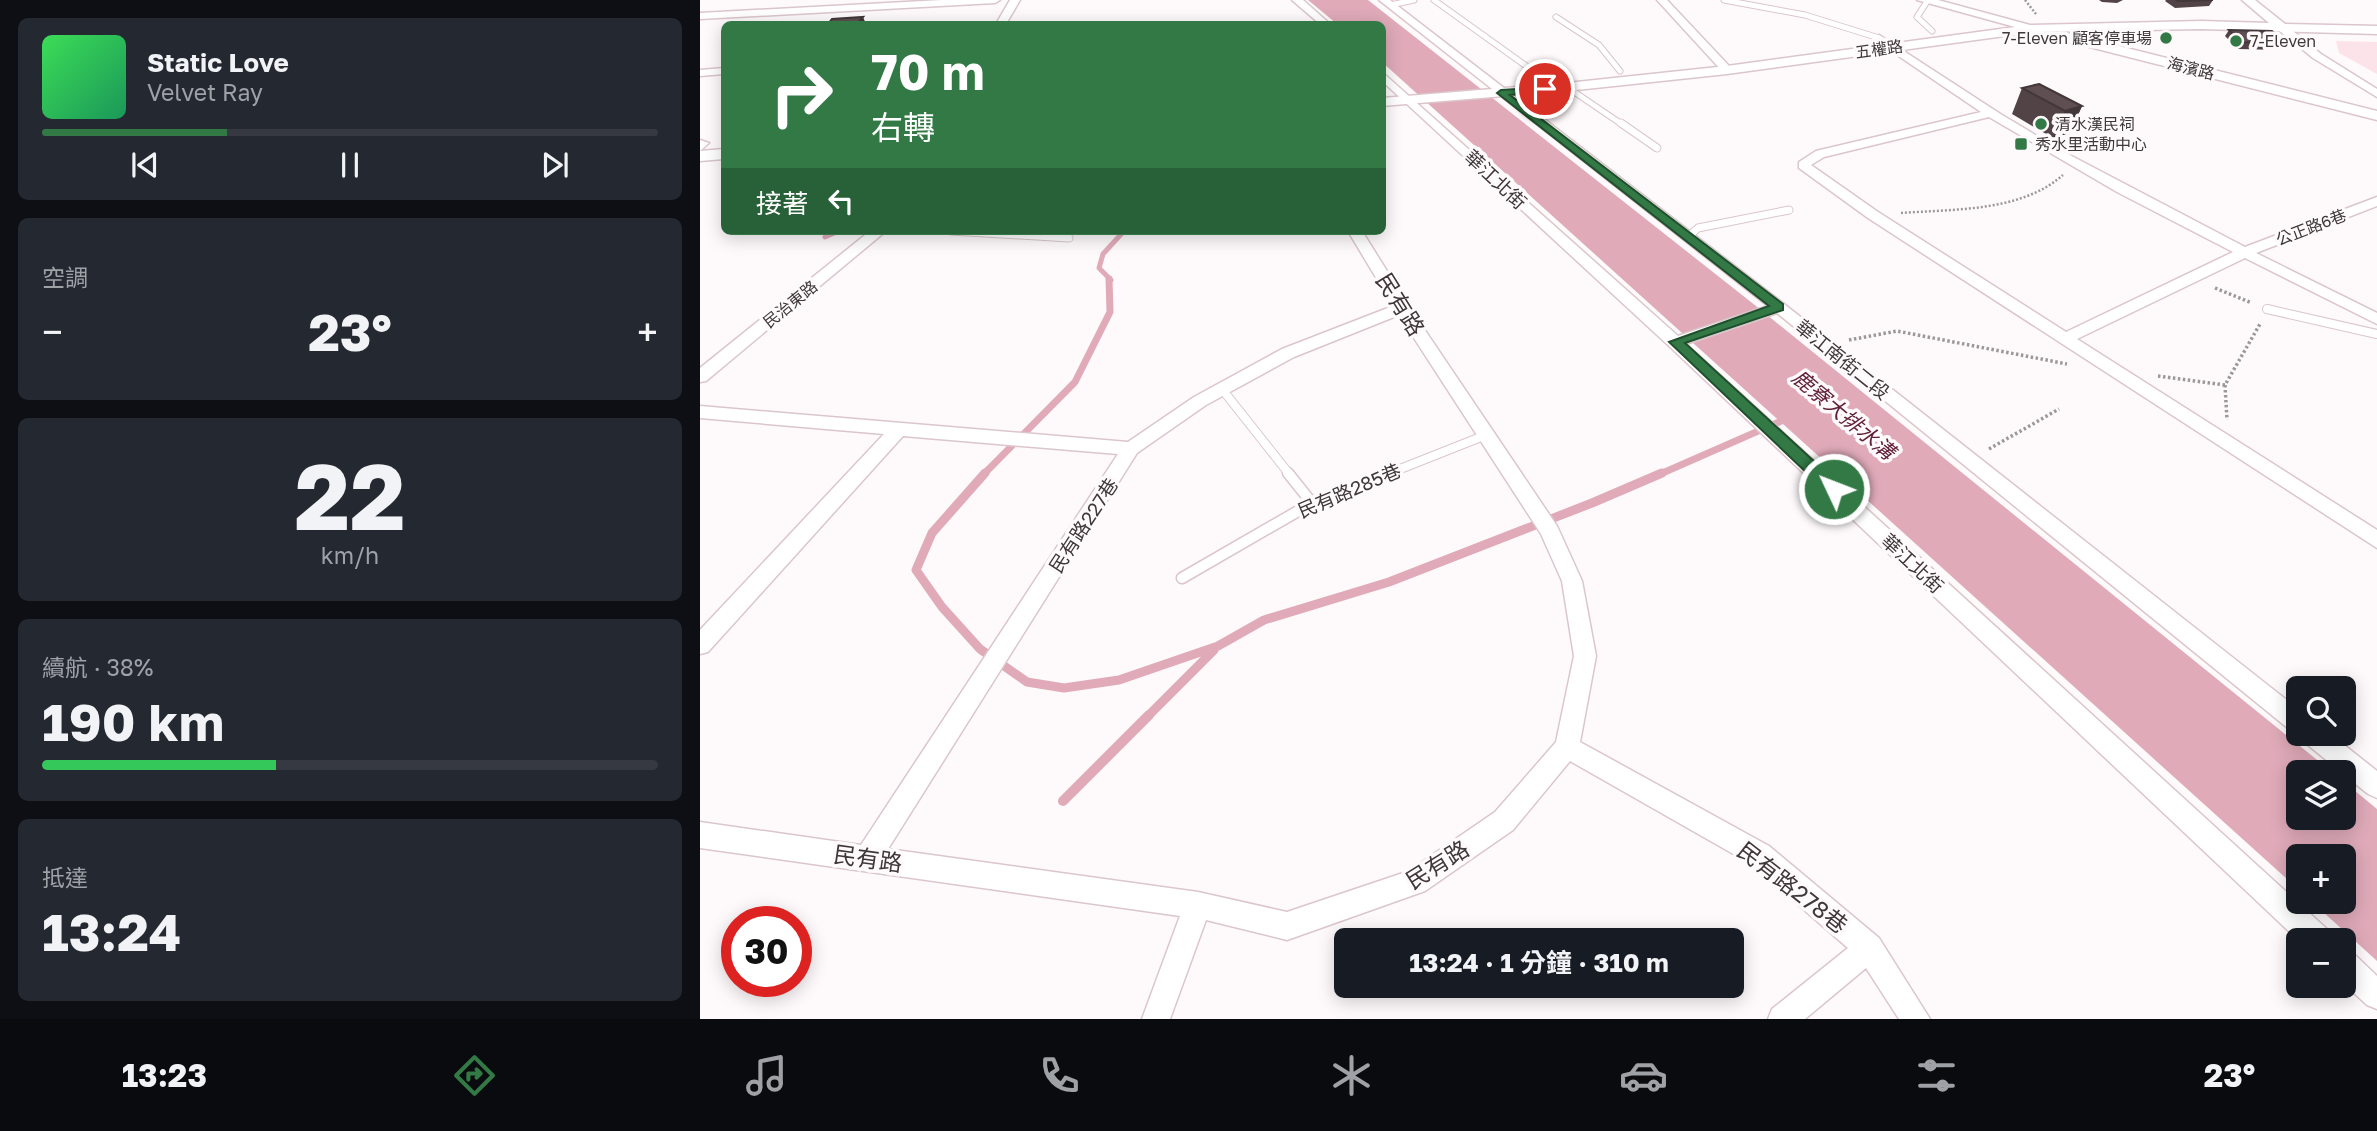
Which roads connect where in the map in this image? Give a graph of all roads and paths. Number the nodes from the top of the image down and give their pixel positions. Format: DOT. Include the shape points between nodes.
graph roads {
  1 [pos="995,0"];
  2 [pos="1015,0"];
  3 [pos="1297,0"];
  4 [pos="1415,0"];
  5 [pos="1434,0"];
  6 [pos="1662,0"];
  7 [pos="1724,0"];
  8 [pos="1926,0"];
  9 [pos="2248,0"];
  10 [pos="2268,0"];
  11 [pos="1387,2"];
  12 [pos="700,16"];
  13 [pos="1556,17"];
  14 [pos="2269,18"];
  15 [pos="1002,21"];
  16 [pos="1322,21"];
  17 [pos="2012,22"];
  18 [pos="2286,23"];
  19 [pos="2377,23"];
  20 [pos="2034,28"];
  21 [pos="2377,30"];
  22 [pos="1932,31"];
  23 [pos="1879,38"];
  24 [pos="1892,48"];
  25 [pos="1723,65"];
  26 [pos="721,71"];
  27 [pos="1620,71"];
  28 [pos="700,73"];
  29 [pos="1386,78"];
  30 [pos="1543,78"];
  31 [pos="1567,87"];
  32 [pos="1489,88"];
  33 [pos="1404,94"];
  34 [pos="2377,94"];
  35 [pos="1386,101"];
  36 [pos="1988,114"];
  37 [pos="2377,116"];
  38 [pos="721,143"];
  39 [pos="701,147"];
  40 [pos="1657,148"];
  41 [pos="721,153"];
  42 [pos="2074,162"];
  43 [pos="2377,201"];
  44 [pos="1788,210"];
  45 [pos="1873,215"];
  46 [pos="874,235"];
  47 [pos="1030,235"];
  48 [pos="1357,235"];
  49 [pos="1069,237"];
  50 [pos="1687,238"];
  51 [pos="2246,252"];
  52 [pos="1402,307"];
  53 [pos="1773,309"];
  54 [pos="2267,309"];
  55 [pos="2377,319"];
  56 [pos="2377,334"];
  57 [pos="2064,339"];
  58 [pos="1679,341"];
  59 [pos="700,377"];
  60 [pos="2225,386"];
  61 [pos="1222,389"];
  62 [pos="2059,410"];
  63 [pos="700,412"];
  64 [pos="899,429"];
  65 [pos="1486,435"];
  66 [pos="2228,445"];
  67 [pos="1132,449"];
  68 [pos="1970,460"];
  69 [pos="1312,503"];
  70 [pos="2377,540"];
  71 [pos="1182,578"];
  72 [pos="700,645"];
  73 [pos="2286,713"];
  74 [pos="2327,746"];
  75 [pos="1567,747"];
  76 [pos="2377,786"];
  77 [pos="700,835"];
  78 [pos="867,858"];
  79 [pos="1198,905"];
  80 [pos="2305,928"];
  81 [pos="1869,948"];
  82 [pos="2356,975"];
  83 [pos="2377,995"];
  84 [pos="1156,1019"];
  85 [pos="1782,1019"];
  86 [pos="1916,1019"];
  1 -- 12 [label="street"];
  2 -- 15 [label="street"];
  3 -- 16 [label="street"];
  4 -- 11 [label="lane"];
  5 -- 30 [label="lane"];
  6 -- 25 [label="street"];
  7 -- 23 [label="lane" via="1805,15"];
  8 -- 17 [label="street, 海濱路"];
  8 -- 22 [label="lane" via="1917,17"];
  9 -- 14 [label="street"];
  10 -- 18 [label="street"];
  11 -- 32 [label="street, 華江南街二段"];
  13 -- 27 [label="lane" via="1599,45"];
  14 -- 17 [label="street, 五權路" via="2157,16"];
  14 -- 18 [label="street"];
  17 -- 20 [label="street, 海濱路"];
  17 -- 22 [label="street, 五權路"];
  18 -- 19 [label="street, 五權路"];
  18 -- 20 [label="street, 五權路"];
  18 -- 21 [label="street, 五權路"];
  18 -- 34 [label="street" via="2318,56"];
  20 -- 24 [label="street, 五權路"];
  20 -- 37 [label="street, 海濱路"];
  22 -- 23 [label="street, 五權路"];
  23 -- 24 [label="street"];
  23 -- 25 [label="street, 五權路"];
  24 -- 25 [label="street, 五權路"];
  24 -- 36 [label="street"];
  25 -- 27 [label="street, 五權路"];
  25 -- 31 [label="street, 五權路"];
  26 -- 28 [label="street"];
  27 -- 30 [label="street, 五權路"];
  29 -- 33 [label="street, 華江北街"];
  30 -- 32 [label="street, 五權路"];
  31 -- 32 [label="street, 五權路"];
  31 -- 40 [label="lane"];
  32 -- 33 [label="street, 五權路"];
  32 -- 50 [label="street, 華江南街二段"];
  33 -- 35 [label="street, 五權路"];
  33 -- 58 [label="street, 華江北街"];
  36 -- 42 [label="street"];
  36 -- 45 [label="street" via="1820,154 1803,165"];
  38 -- 39 [label="street"];
  39 -- 41 [label="street"];
  42 -- 45 [label="path" via="2056,185 2030,195 1971,208"];
  42 -- 51 [label="street"];
  43 -- 51 [label="street, 公正路6巷"];
  44 -- 50 [label="lane" via="1698,228"];
  45 -- 57 [label="street"];
  46 -- 59 [label="street, 民治東路"];
  47 -- 49 [label="lane"];
  48 -- 52 [label="street, 民有路"];
  50 -- 53 [label="street, 華江南街二段"];
  51 -- 55 [label="street"];
  51 -- 57 [label="street"];
  52 -- 61 [label="street, 民有路227巷" via="1287,353"];
  52 -- 65 [label="street, 民有路"];
  53 -- 58 [label="street"];
  53 -- 68 [label="street, 華江南街二段"];
  54 -- 56 [label="lane"];
  57 -- 66 [label="street"];
  58 -- 80 [label="street, 華江北街"];
  60 -- 66 [label="path"];
  61 -- 67 [label="street, 民有路227巷"];
  61 -- 69 [label="lane"];
  62 -- 68 [label="path"];
  63 -- 64 [label="street"];
  64 -- 67 [label="street"];
  64 -- 72 [label="street"];
  65 -- 69 [label="lane, 民有路285巷"];
  65 -- 75 [label="street, 民有路" via="1550,531 1572,581 1585,656"];
  66 -- 70 [label="street"];
  67 -- 78 [label="street, 民有路227巷"];
  68 -- 73 [label="street, 華江南街二段"];
  69 -- 71 [label="lane, 民有路285巷"];
  74 -- 76 [label="street"];
  75 -- 79 [label="street, 民有路" via="1504,821 1416,882 1287,926"];
  75 -- 81 [label="street, 民有路278巷" via="1760,855"];
  77 -- 78 [label="street, 民有路"];
  78 -- 79 [label="street, 民有路"];
  79 -- 84 [label="street"];
  81 -- 85 [label="street"];
  81 -- 86 [label="street, 民有路278巷"];
  82 -- 83 [label="street"];
}
